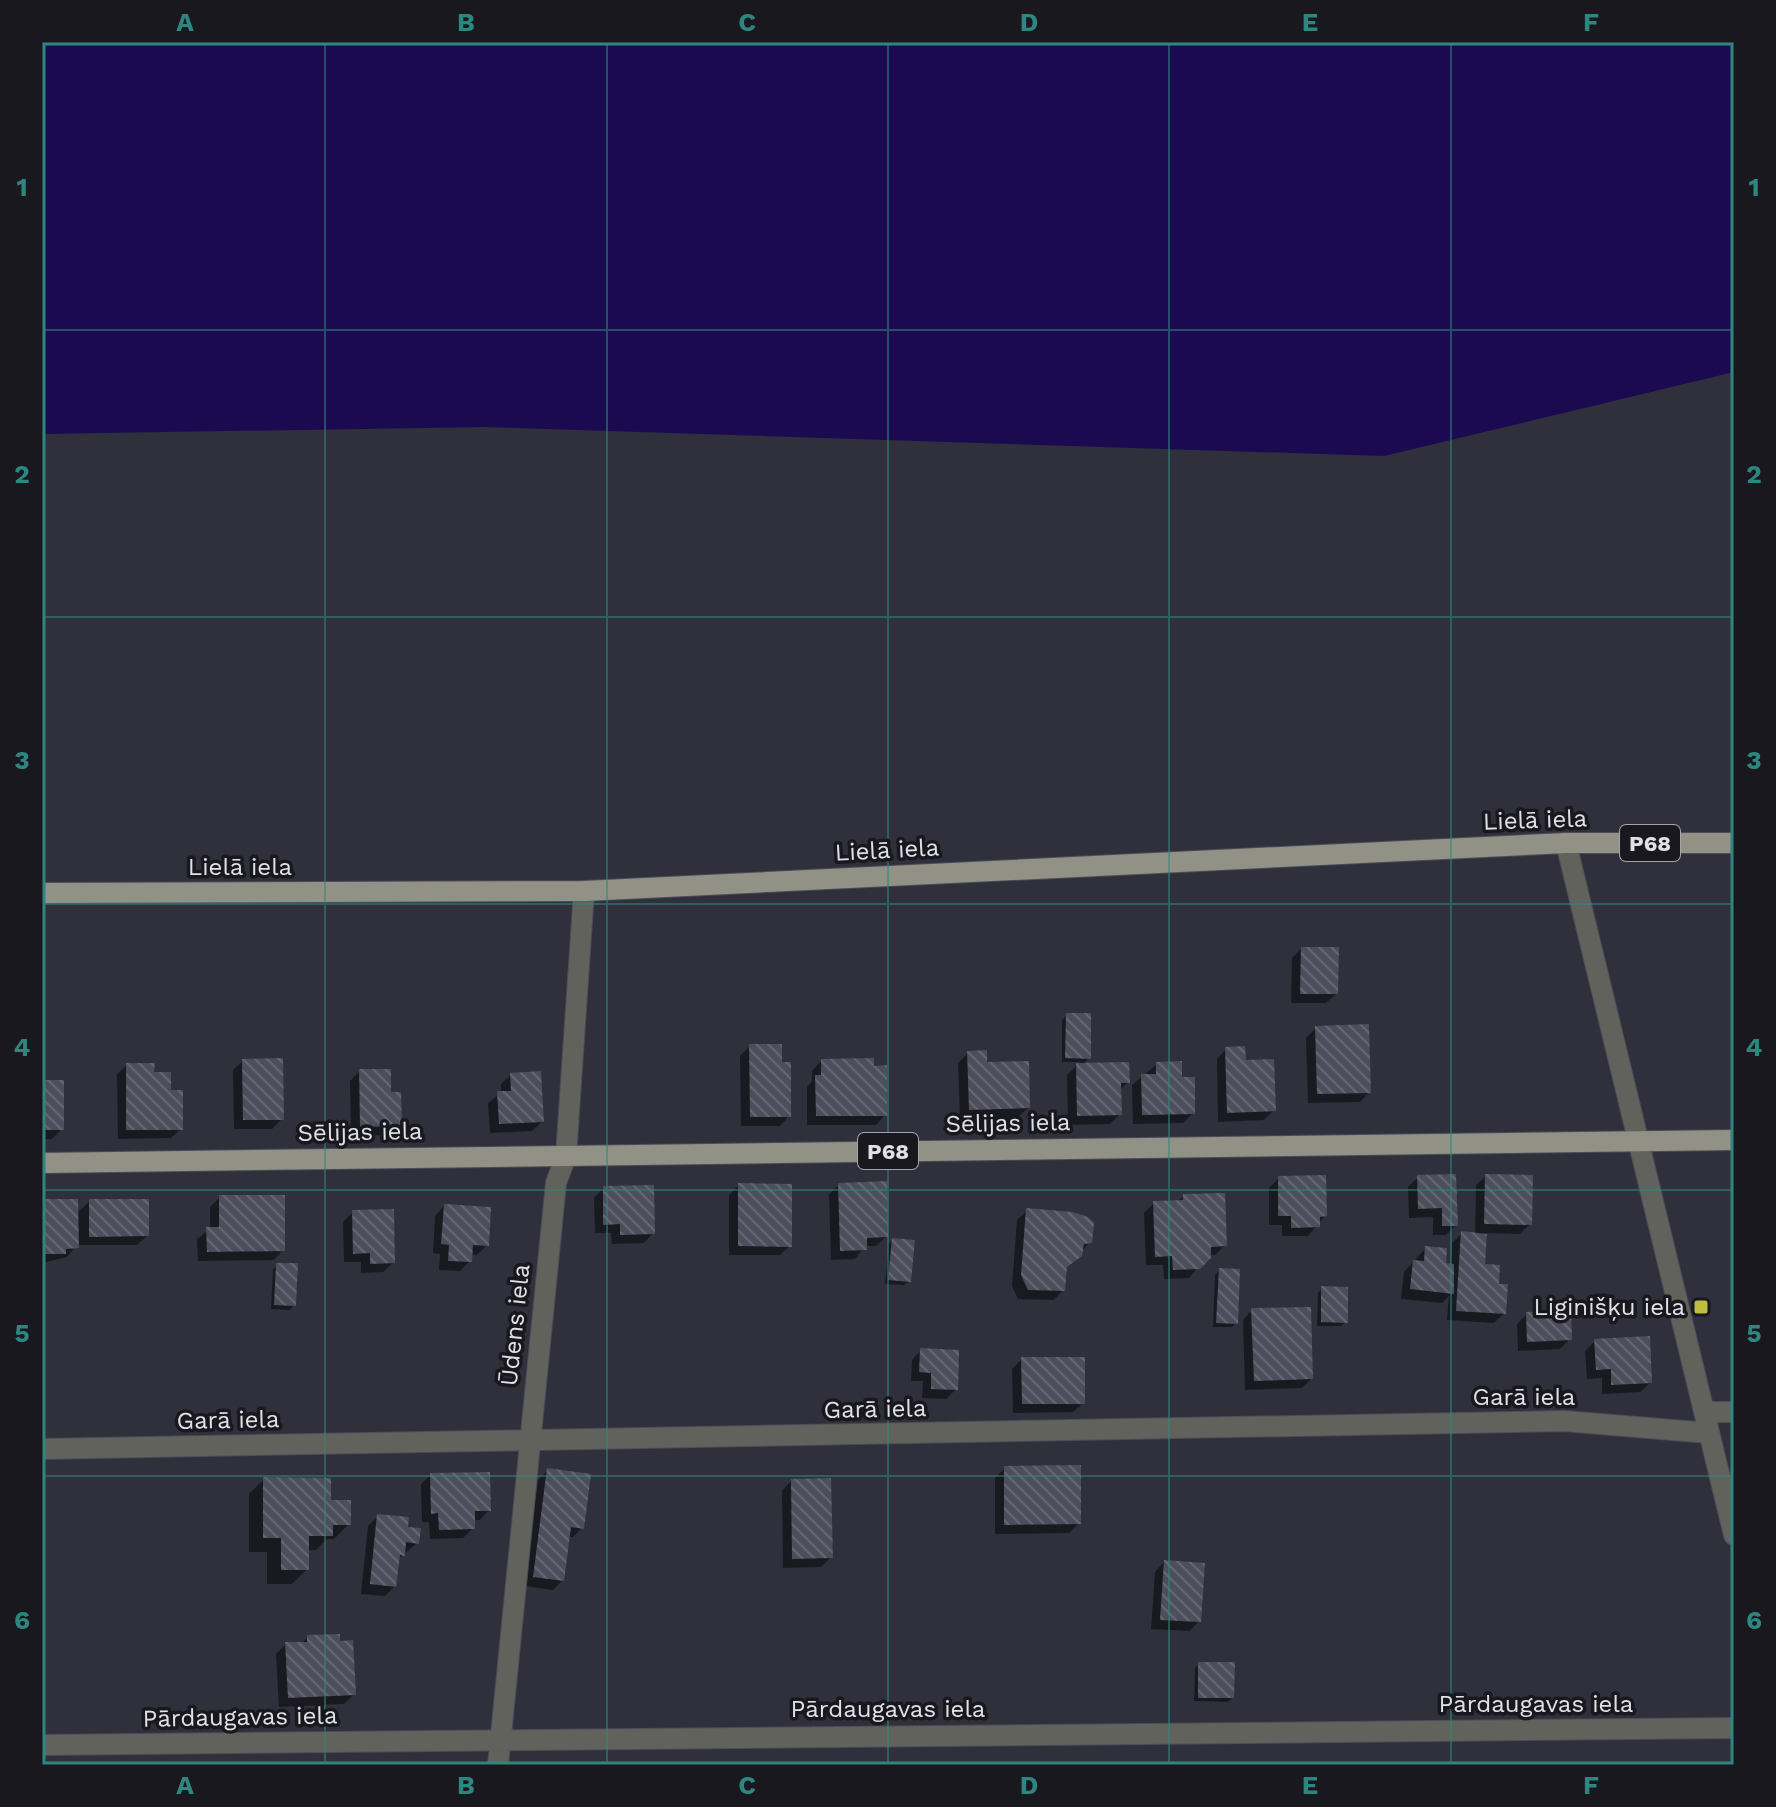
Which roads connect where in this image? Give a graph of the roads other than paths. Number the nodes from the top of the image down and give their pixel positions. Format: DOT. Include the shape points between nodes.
graph roads {
  1 [pos="1566,843"];
  2 [pos="1734,843"];
  3 [pos="584,891"];
  4 [pos="42,893"];
  5 [pos="1636,1140"];
  6 [pos="1734,1140"];
  7 [pos="566,1156"];
  8 [pos="42,1163"];
  9 [pos="1704,1412"];
  10 [pos="1734,1412"];
  11 [pos="1709,1433"];
  12 [pos="528,1442"];
  13 [pos="42,1449"];
  14 [pos="1734,1535"];
  15 [pos="1734,1728"];
  16 [pos="500,1739"];
  17 [pos="42,1745"];
  18 [pos="498,1765"];
  1 -- 2 [label="main road, Lielā iela / P68"];
  1 -- 3 [label="main road, Lielā iela / P68"];
  1 -- 5 [label="street"];
  3 -- 4 [label="main road, Lielā iela / P68"];
  3 -- 7 [label="street, Ūdens iela"];
  5 -- 6 [label="main road, Sēlijas iela / P68"];
  5 -- 7 [label="main road, Sēlijas iela / P68"];
  5 -- 9 [label="street"];
  7 -- 8 [label="main road, Sēlijas iela / P68"];
  7 -- 12 [label="street, Ūdens iela" via="556,1183"];
  9 -- 10 [label="street"];
  9 -- 11 [label="street"];
  11 -- 12 [label="street, Garā iela" via="1564,1421"];
  11 -- 14 [label="street"];
  12 -- 13 [label="street, Garā iela"];
  12 -- 16 [label="street, Ūdens iela"];
  15 -- 16 [label="street, Pārdaugavas iela"];
  16 -- 17 [label="street, Pārdaugavas iela"];
  16 -- 18 [label="street, Ūdens iela"];
}
